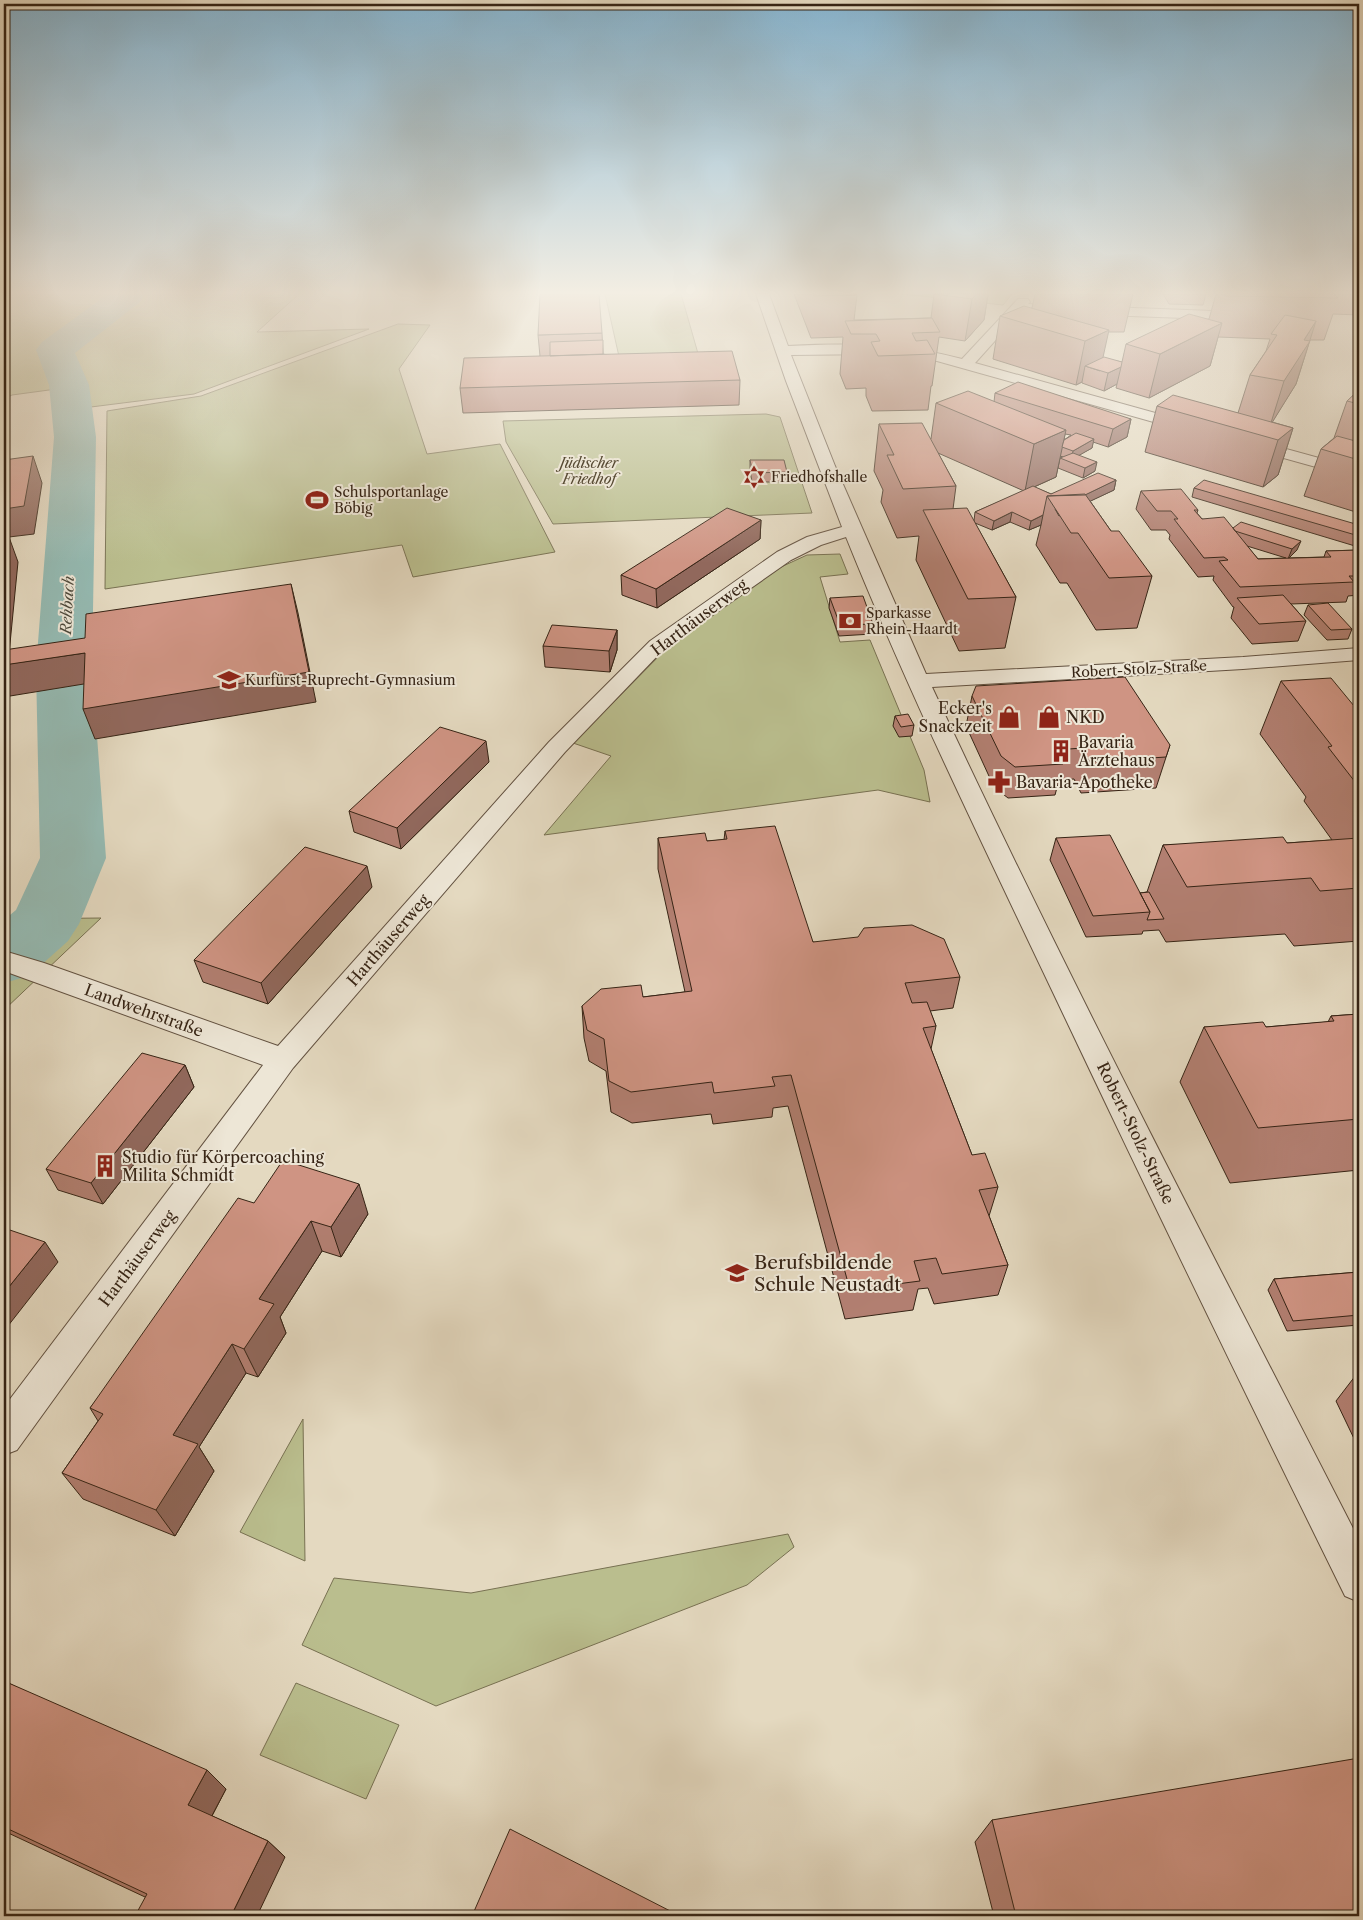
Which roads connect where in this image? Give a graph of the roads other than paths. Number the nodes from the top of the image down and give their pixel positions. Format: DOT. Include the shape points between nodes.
graph roads {
  1 [pos="795,384"];
  2 [pos="1033,384"];
  3 [pos="1205,431"];
  4 [pos="1234,439"];
  5 [pos="1359,474"];
  6 [pos="852,530"];
  7 [pos="1359,654"];
  8 [pos="919,680"];
  9 [pos="4,961"];
  10 [pos="283,1060"];
  11 [pos="4,1437"];
  12 [pos="1359,1582"];
  1 -- 6 [label="street, Robert-Stolz-Straße"];
  2 -- 3 [label="street"];
  4 -- 5 [label="street"];
  6 -- 8 [label="street, Robert-Stolz-Straße"];
  6 -- 10 [label="street, Harthäuserweg" via="814,541 784,556 657,645 557,747"];
  7 -- 8 [label="street, Robert-Stolz-Straße" via="1233,664"];
  8 -- 12 [label="street, Robert-Stolz-Straße" via="1101,1062"];
  9 -- 10 [label="street, Landwehrstraße"];
  10 -- 11 [label="street, Harthäuserweg"];
}
